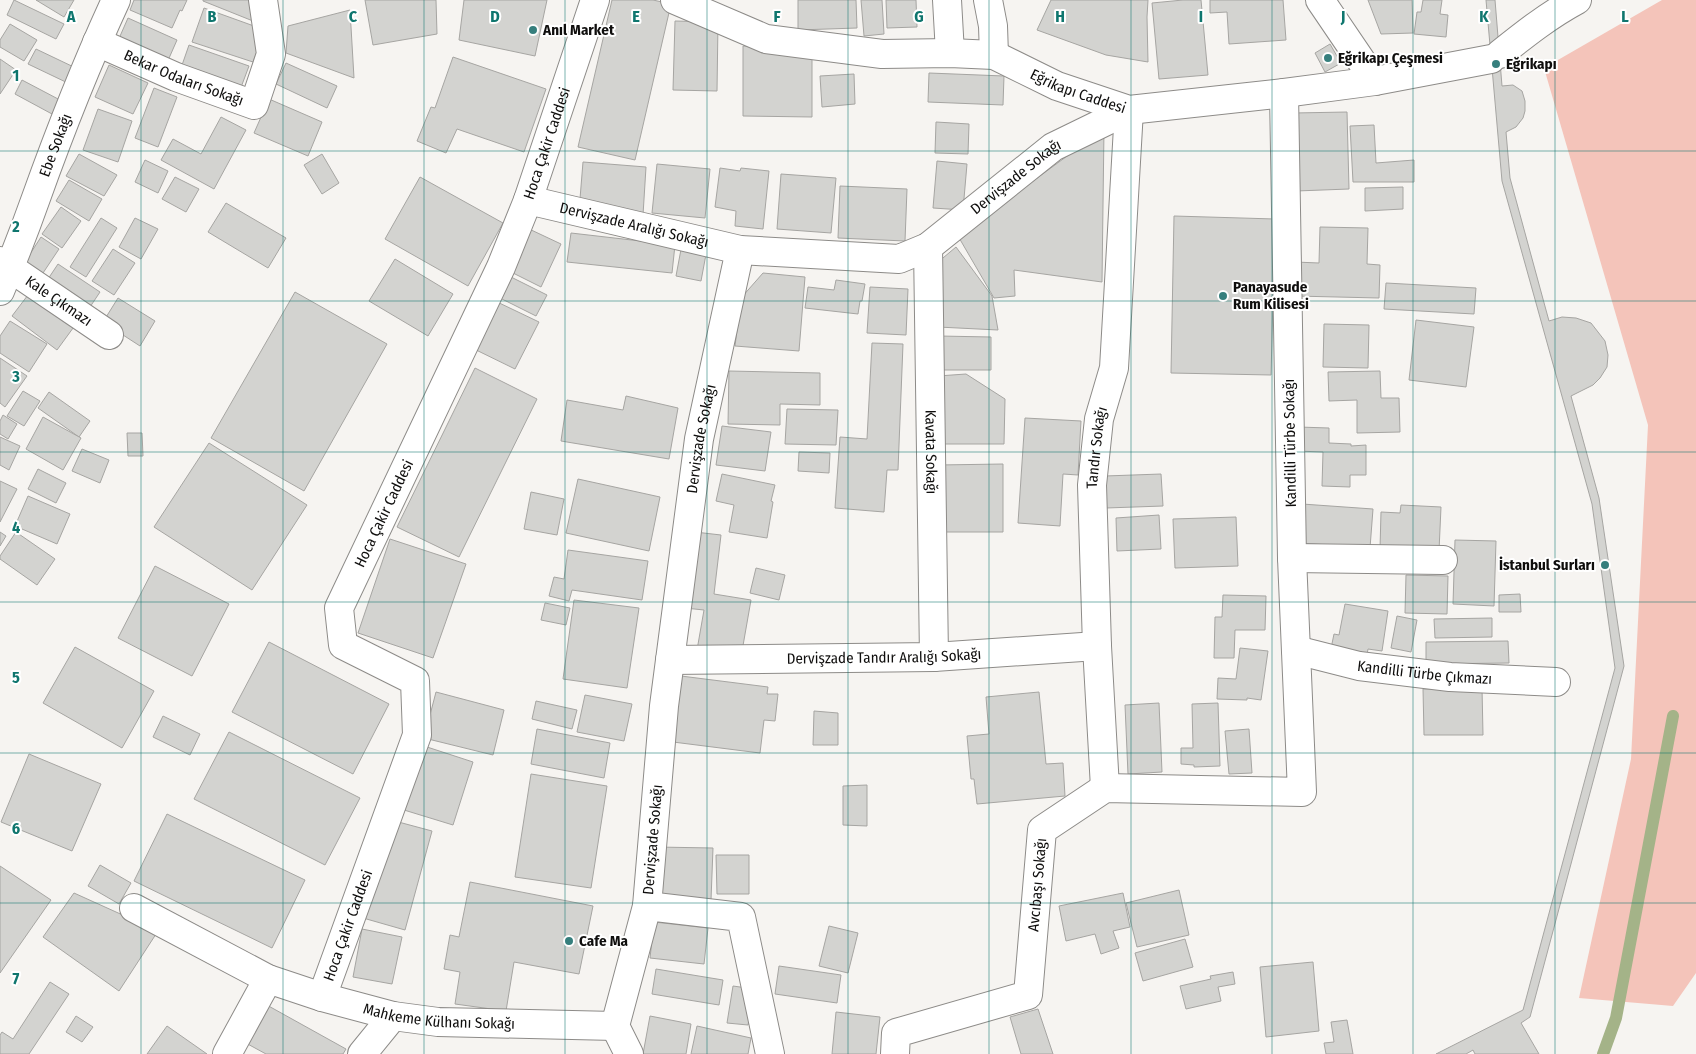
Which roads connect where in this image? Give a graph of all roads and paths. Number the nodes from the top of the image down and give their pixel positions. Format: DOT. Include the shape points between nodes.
graph roads {
  1 [pos="116,0"];
  2 [pos="263,0"];
  3 [pos="595,0"];
  4 [pos="675,0"];
  5 [pos="947,0"];
  6 [pos="988,0"];
  7 [pos="1320,0"];
  8 [pos="1577,0"];
  9 [pos="97,42"];
  10 [pos="950,54"];
  11 [pos="994,55"];
  12 [pos="1375,81"];
  13 [pos="1284,94"];
  14 [pos="1129,110"];
  15 [pos="528,200"];
  16 [pos="928,247"];
  17 [pos="740,250"];
  18 [pos="3,273"];
  19 [pos="109,334"];
  20 [pos="1292,558"];
  21 [pos="1443,560"];
  22 [pos="1097,646"];
  23 [pos="1296,650"];
  24 [pos="934,657"];
  25 [pos="670,660"];
  26 [pos="1556,682"];
  27 [pos="1105,788"];
  28 [pos="648,906"];
  29 [pos="134,908"];
  30 [pos="268,979"];
  31 [pos="322,997"];
  32 [pos="393,1016"];
  33 [pos="615,1026"];
  34 [pos="227,1054"];
  35 [pos="362,1054"];
  36 [pos="629,1054"];
  37 [pos="770,1054"];
  38 [pos="895,1054"];
  1 -- 9 [label="street, Ebe Sokağı"];
  2 -- 9 [label="street, Bekar Odaları Sokağı" via="271,54 254,105 176,77"];
  3 -- 15 [label="street, Hoca Çakir Caddesi"];
  4 -- 10 [label="street, Eğrikapı Caddesi" via="766,39 882,54"];
  5 -- 10 [label="street"];
  6 -- 11 [label="street"];
  7 -- 12 [label="street"];
  8 -- 12 [label="street, Eğrikapı Caddesi" via="1496,57"];
  9 -- 18 [label="street, Ebe Sokağı"];
  10 -- 11 [label="street, Eğrikapı Caddesi"];
  11 -- 14 [label="street, Eğrikapı Caddesi" via="1057,86"];
  12 -- 13 [label="street, Eğrikapı Caddesi"];
  13 -- 14 [label="street, Eğrikapı Caddesi"];
  13 -- 20 [label="street, Kandilli Türbe Sokağı"];
  14 -- 16 [label="street, Dervişzade Sokağı" via="1054,146"];
  14 -- 22 [label="street, Tandır Sokağı" via="1114,368 1099,420 1092,485"];
  15 -- 17 [label="street, Dervişzade Aralığı Sokağı"];
  15 -- 31 [label="street, Hoca Çakir Caddesi" via="501,267 339,608 343,645 416,681 417,735"];
  16 -- 17 [label="street, Dervişzade Sokağı" via="899,259"];
  16 -- 24 [label="street, Kavata Sokağı"];
  17 -- 25 [label="street, Dervişzade Sokağı" via="699,439"];
  18 -- 19 [label="street, Kale Çıkmazı"];
  20 -- 21 [label="street"];
  20 -- 23 [label="street, Kandilli Türbe Sokağı"];
  22 -- 24 [label="street, Dervişzade Tandır Aralığı Sokağı"];
  22 -- 27 [label="street, Tandır Sokağı"];
  23 -- 26 [label="street, Kandilli Türbe Çıkmazı" via="1359,666 1450,677"];
  23 -- 27 [label="street, Kandilli Türbe Sokağı" via="1302,792"];
  24 -- 25 [label="street, Dervişzade Tandır Aralığı Sokağı"];
  25 -- 28 [label="street, Dervişzade Sokağı"];
  27 -- 38 [label="street, Avcıbaşı Sokağı" via="1042,830 1028,995 896,1033"];
  28 -- 33 [label="street, Dervişzade Sokağı"];
  28 -- 37 [label="street" via="741,917"];
  29 -- 30 [label="street, Mahkeme Külhanı Sokağı"];
  30 -- 31 [label="street, Mahkeme Külhanı Sokağı"];
  30 -- 34 [label="street"];
  31 -- 32 [label="street, Mahkeme Külhanı Sokağı"];
  32 -- 33 [label="street, Mahkeme Külhanı Sokağı" via="438,1022"];
  32 -- 35 [label="street"];
  33 -- 36 [label="street"];
}
